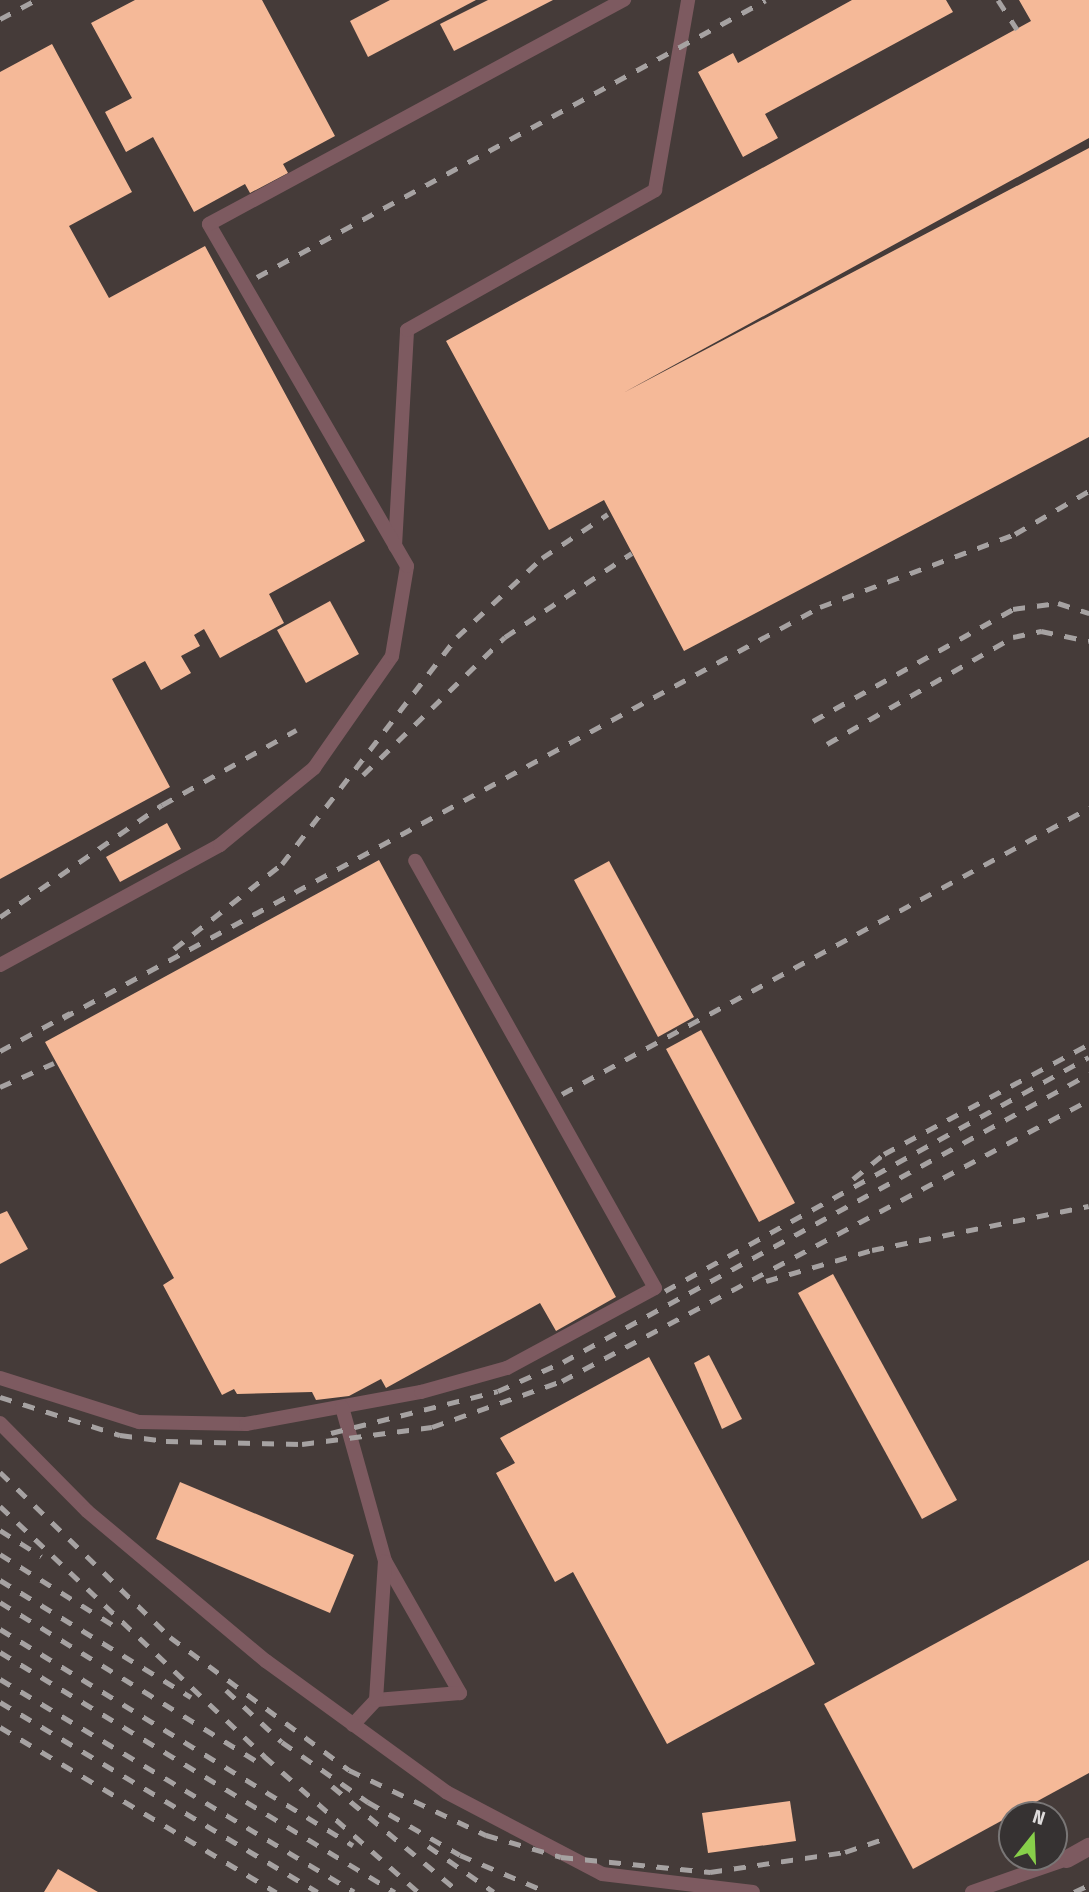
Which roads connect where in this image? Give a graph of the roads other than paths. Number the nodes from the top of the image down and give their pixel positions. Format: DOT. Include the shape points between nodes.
graph roads {
  1 [pos="624,0"];
  2 [pos="688,0"];
  3 [pos="396,546"];
  4 [pos="415,861"];
  5 [pos="0,965"];
  6 [pos="0,1378"];
  7 [pos="342,1407"];
  8 [pos="0,1423"];
  9 [pos="385,1561"];
  10 [pos="376,1700"];
  11 [pos="353,1725"];
  12 [pos="1089,1847"];
  13 [pos="1068,1858"];
  14 [pos="1032,1871"];
  15 [pos="753,1892"];
  16 [pos="972,1892"];
  1 -- 3 [label="lane" via="209,224"];
  2 -- 3 [label="lane" via="655,190 407,330"];
  3 -- 5 [label="lane" via="407,566 391,656 314,768 219,845"];
  4 -- 7 [label="lane" via="655,1288 507,1368"];
  6 -- 7 [label="lane" via="139,1422 246,1424"];
  7 -- 9 [label="lane"];
  8 -- 11 [label="lane" via="87,1511 266,1661"];
  9 -- 10 [label="lane"];
  9 -- 10 [label="lane" via="460,1693"];
  10 -- 11 [label="lane"];
  11 -- 15 [label="lane" via="446,1792 561,1857 602,1874"];
  12 -- 13 [label="street"];
  14 -- 16 [label="lane"];
}
